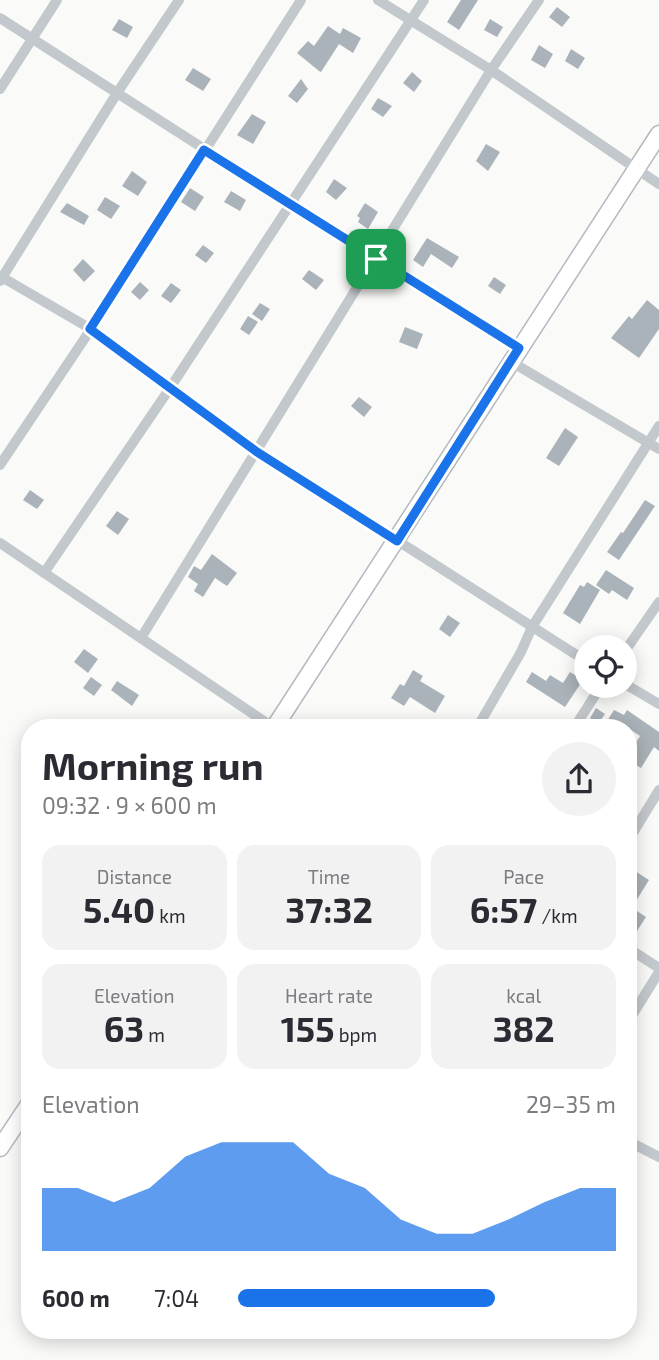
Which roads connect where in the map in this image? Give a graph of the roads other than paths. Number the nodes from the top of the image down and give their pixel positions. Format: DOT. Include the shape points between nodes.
graph roads {
  1 [pos="57,0"];
  2 [pos="180,0"];
  3 [pos="301,0"];
  4 [pos="378,0"];
  5 [pos="424,0"];
  6 [pos="539,0"];
  7 [pos="0,18"];
  8 [pos="411,21"];
  9 [pos="30,39"];
  10 [pos="491,70"];
  11 [pos="0,89"];
  12 [pos="117,93"];
  13 [pos="659,134"];
  14 [pos="204,150"];
  15 [pos="636,169"];
  16 [pos="659,184"];
  17 [pos="290,204"];
  18 [pos="376,259"];
  19 [pos="1,278"];
  20 [pos="90,329"];
  21 [pos="514,354"];
  22 [pos="170,388"];
  23 [pos="659,426"];
  24 [pos="648,442"];
  25 [pos="659,449"];
  26 [pos="257,452"];
  27 [pos="0,465"];
  28 [pos="397,541"];
  29 [pos="0,543"];
  30 [pos="44,573"];
  31 [pos="659,603"];
  32 [pos="532,627"];
  33 [pos="636,635"];
  34 [pos="141,638"];
  35 [pos="574,653"];
  36 [pos="637,691"];
  37 [pos="593,698"];
  38 [pos="659,704"];
  39 [pos="261,719"];
  40 [pos="280,719"];
  41 [pos="482,719"];
  42 [pos="580,719"];
  43 [pos="659,790"];
  44 [pos="637,826"];
  45 [pos="637,954"];
  46 [pos="659,970"];
  47 [pos="637,1007"];
  48 [pos="21,1116"];
  49 [pos="637,1146"];
  50 [pos="0,1148"];
  51 [pos="659,1157"];
  1 -- 9 [label="street"];
  2 -- 12 [label="street"];
  3 -- 14 [label="street"];
  4 -- 8 [label="street"];
  5 -- 8 [label="street"];
  6 -- 10 [label="street"];
  7 -- 9 [label="street"];
  8 -- 10 [label="street"];
  8 -- 17 [label="street"];
  9 -- 11 [label="street"];
  9 -- 12 [label="street"];
  10 -- 15 [label="street"];
  10 -- 18 [label="street"];
  12 -- 14 [label="street"];
  12 -- 19 [label="street"];
  13 -- 15 [label="street"];
  14 -- 17 [label="street"];
  14 -- 20 [label="street"];
  15 -- 16 [label="street"];
  15 -- 21 [label="street"];
  17 -- 18 [label="street"];
  17 -- 22 [label="street"];
  18 -- 21 [label="street"];
  18 -- 26 [label="street"];
  19 -- 20 [label="street"];
  20 -- 22 [label="street"];
  20 -- 27 [label="street"];
  21 -- 24 [label="street"];
  21 -- 28 [label="street"];
  22 -- 26 [label="street"];
  22 -- 30 [label="street"];
  23 -- 24 [label="street"];
  24 -- 25 [label="street"];
  24 -- 32 [label="street"];
  26 -- 28 [label="street"];
  26 -- 34 [label="street"];
  28 -- 32 [label="street"];
  28 -- 40 [label="street"];
  29 -- 30 [label="street"];
  30 -- 34 [label="street"];
  31 -- 33 [label="street"];
  32 -- 35 [label="street"];
  32 -- 41 [label="street"];
  34 -- 39 [label="street"];
  36 -- 38 [label="street"];
  37 -- 42 [label="street"];
  43 -- 44 [label="street"];
  45 -- 46 [label="street"];
  46 -- 47 [label="street"];
  48 -- 50 [label="street"];
  49 -- 51 [label="street"];
}
